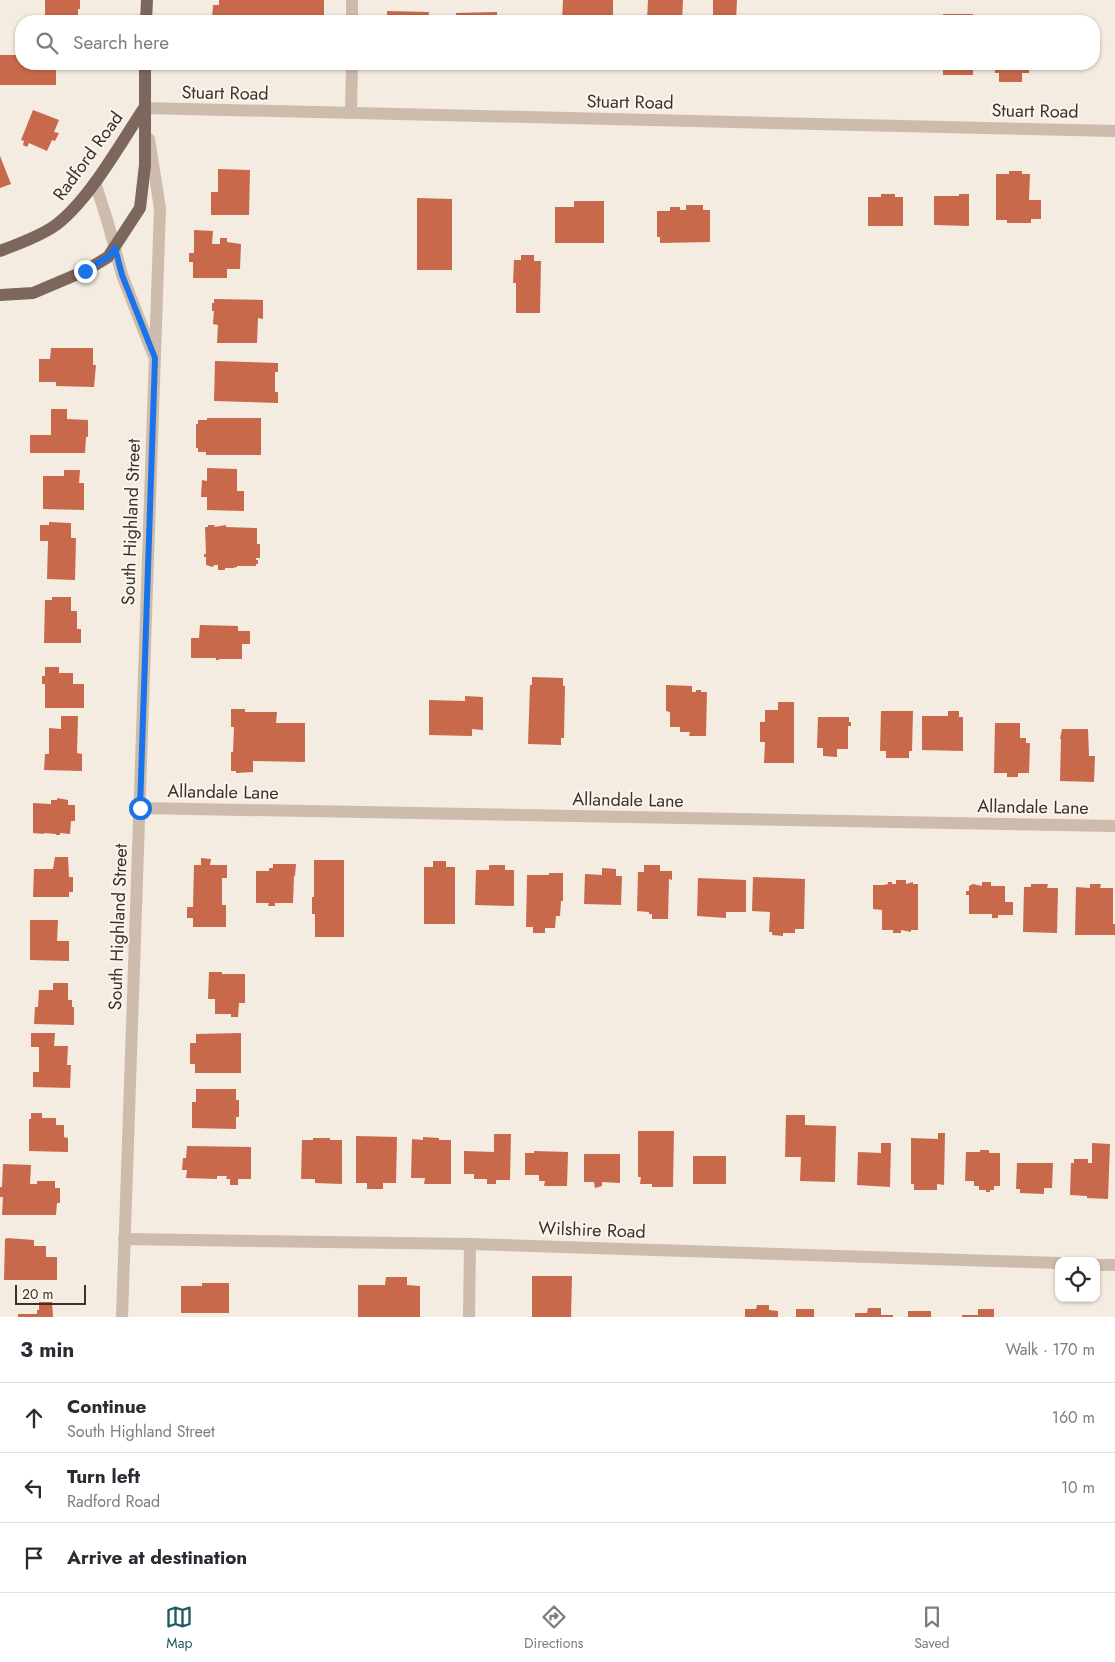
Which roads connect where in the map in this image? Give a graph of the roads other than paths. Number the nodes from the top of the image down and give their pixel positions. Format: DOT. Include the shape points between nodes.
graph roads {
  1 [pos="147,0"];
  2 [pos="352,0"];
  3 [pos="146,15"];
  4 [pos="352,15"];
  5 [pos="145,70"];
  6 [pos="352,70"];
  7 [pos="144,108"];
  8 [pos="351,113"];
  9 [pos="1115,131"];
  10 [pos="94,182"];
  11 [pos="115,248"];
  12 [pos="0,251"];
  13 [pos="0,295"];
  14 [pos="155,358"];
  15 [pos="140,808"];
  16 [pos="1115,826"];
  17 [pos="124,1239"];
  18 [pos="470,1244"];
  19 [pos="1055,1263"];
  20 [pos="1100,1265"];
  21 [pos="1115,1265"];
  22 [pos="122,1317"];
  23 [pos="469,1317"];
  1 -- 3 [label="main road"];
  2 -- 4 [label="street"];
  5 -- 7 [label="main road, South Highland Street"];
  6 -- 8 [label="street"];
  7 -- 8 [label="street, Stuart Road"];
  7 -- 10 [label="main road, Radford Road"];
  7 -- 11 [label="main road, Radford Road" via="145,165 140,208"];
  7 -- 14 [label="street, South Highland Street" via="160,208"];
  8 -- 9 [label="street, Stuart Road"];
  10 -- 11 [label="street, South Highland Street"];
  10 -- 12 [label="main road, Radford Road" via="79,203 54,226"];
  11 -- 13 [label="main road, Radford Road" via="108,257 85,271 33,293"];
  11 -- 14 [label="street, South Highland Street" via="122,275"];
  14 -- 15 [label="street, South Highland Street"];
  15 -- 16 [label="street, Allandale Lane"];
  15 -- 17 [label="street, South Highland Street"];
  17 -- 18 [label="street, Wilshire Road"];
  17 -- 22 [label="street, South Highland Street"];
  18 -- 19 [label="street, Wilshire Road"];
  18 -- 23 [label="street"];
  20 -- 21 [label="street"];
}
